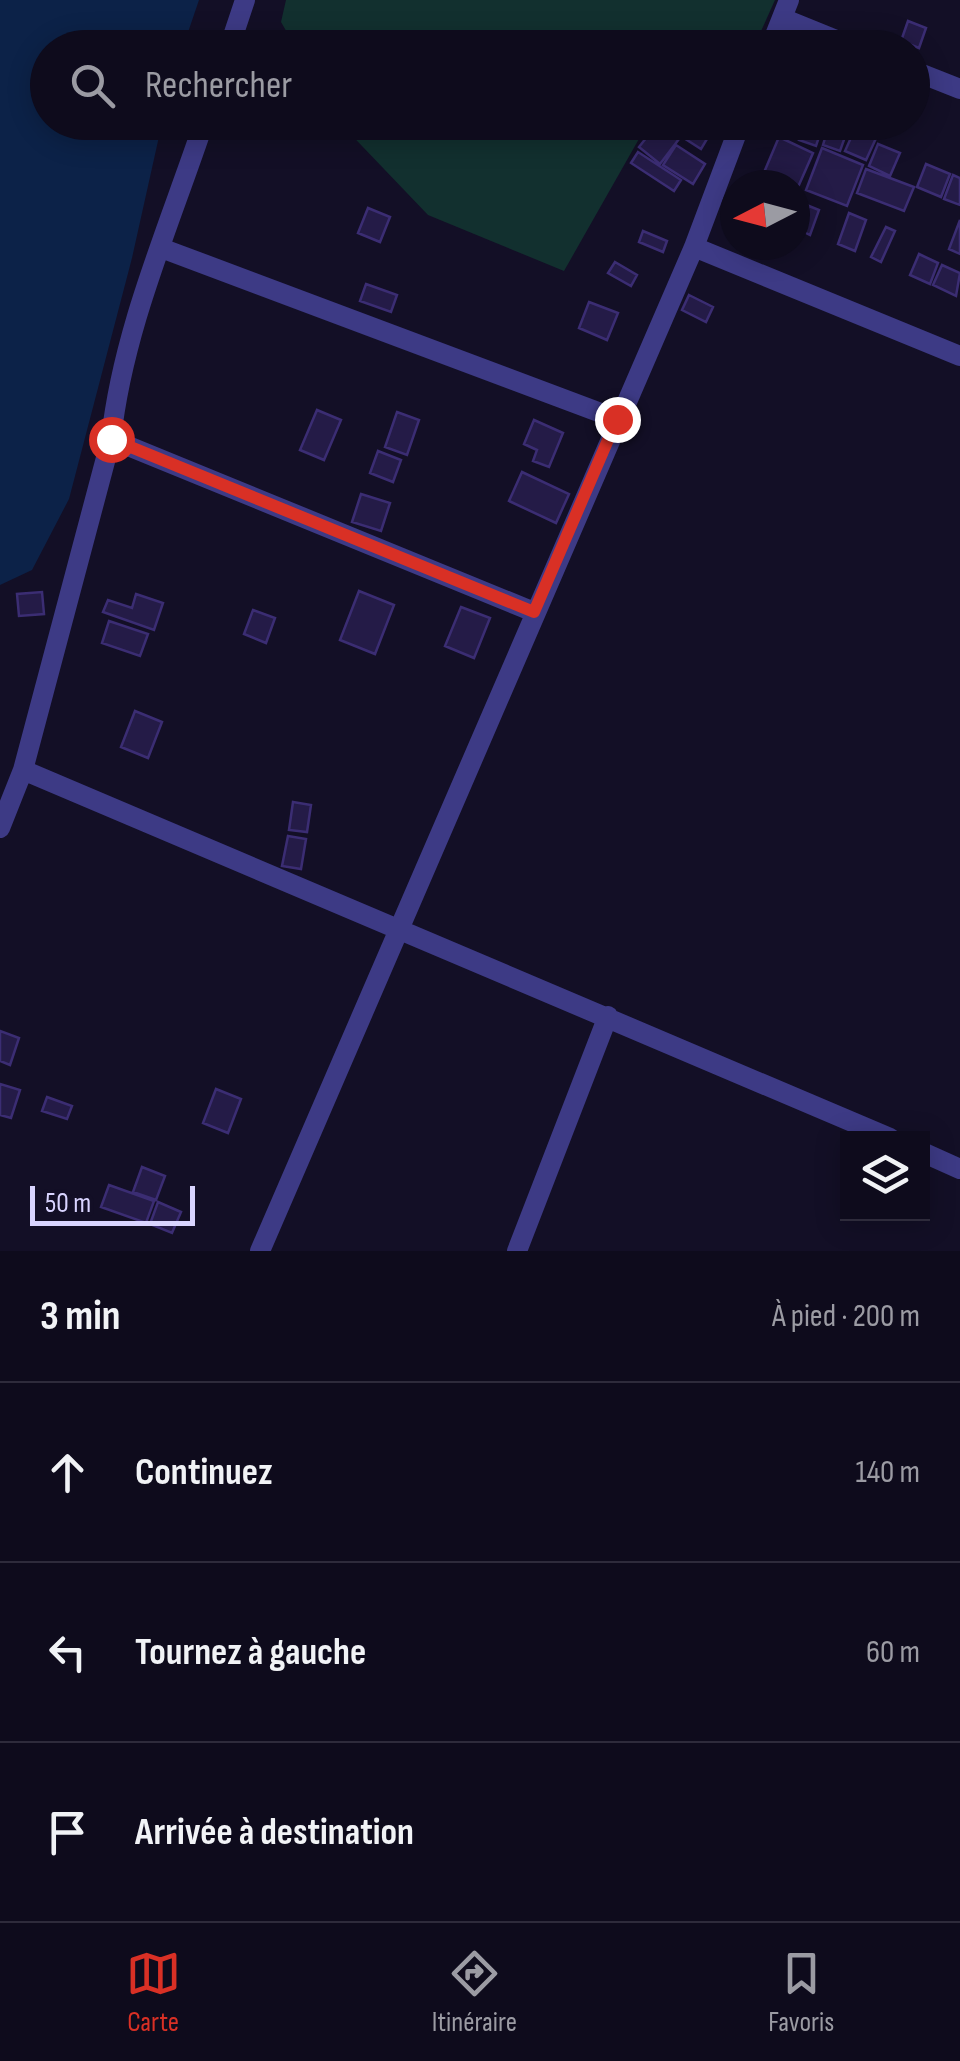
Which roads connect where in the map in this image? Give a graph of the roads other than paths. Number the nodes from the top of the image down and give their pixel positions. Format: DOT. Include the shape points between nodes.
graph roads {
  1 [pos="244,0"];
  2 [pos="786,9"];
  3 [pos="235,30"];
  4 [pos="824,30"];
  5 [pos="930,77"];
  6 [pos="960,89"];
  7 [pos="198,140"];
  8 [pos="734,140"];
  9 [pos="694,247"];
  10 [pos="161,248"];
  11 [pos="960,356"];
  12 [pos="617,419"];
  13 [pos="111,439"];
  14 [pos="534,612"];
  15 [pos="24,770"];
  16 [pos="0,828"];
  17 [pos="397,930"];
  18 [pos="608,1016"];
  19 [pos="874,1131"];
  20 [pos="930,1155"];
  21 [pos="960,1168"];
  22 [pos="260,1251"];
  23 [pos="517,1251"];
  1 -- 3 [label="street"];
  2 -- 4 [label="street"];
  5 -- 6 [label="street"];
  7 -- 10 [label="street"];
  8 -- 9 [label="street"];
  9 -- 11 [label="street"];
  9 -- 12 [label="street"];
  10 -- 12 [label="street"];
  10 -- 13 [label="street" via="116,389"];
  12 -- 14 [label="street"];
  13 -- 14 [label="street"];
  13 -- 15 [label="street"];
  14 -- 17 [label="street"];
  15 -- 16 [label="street"];
  15 -- 17 [label="street"];
  17 -- 18 [label="street"];
  17 -- 22 [label="street"];
  18 -- 19 [label="street"];
  18 -- 23 [label="street"];
  20 -- 21 [label="street"];
}
